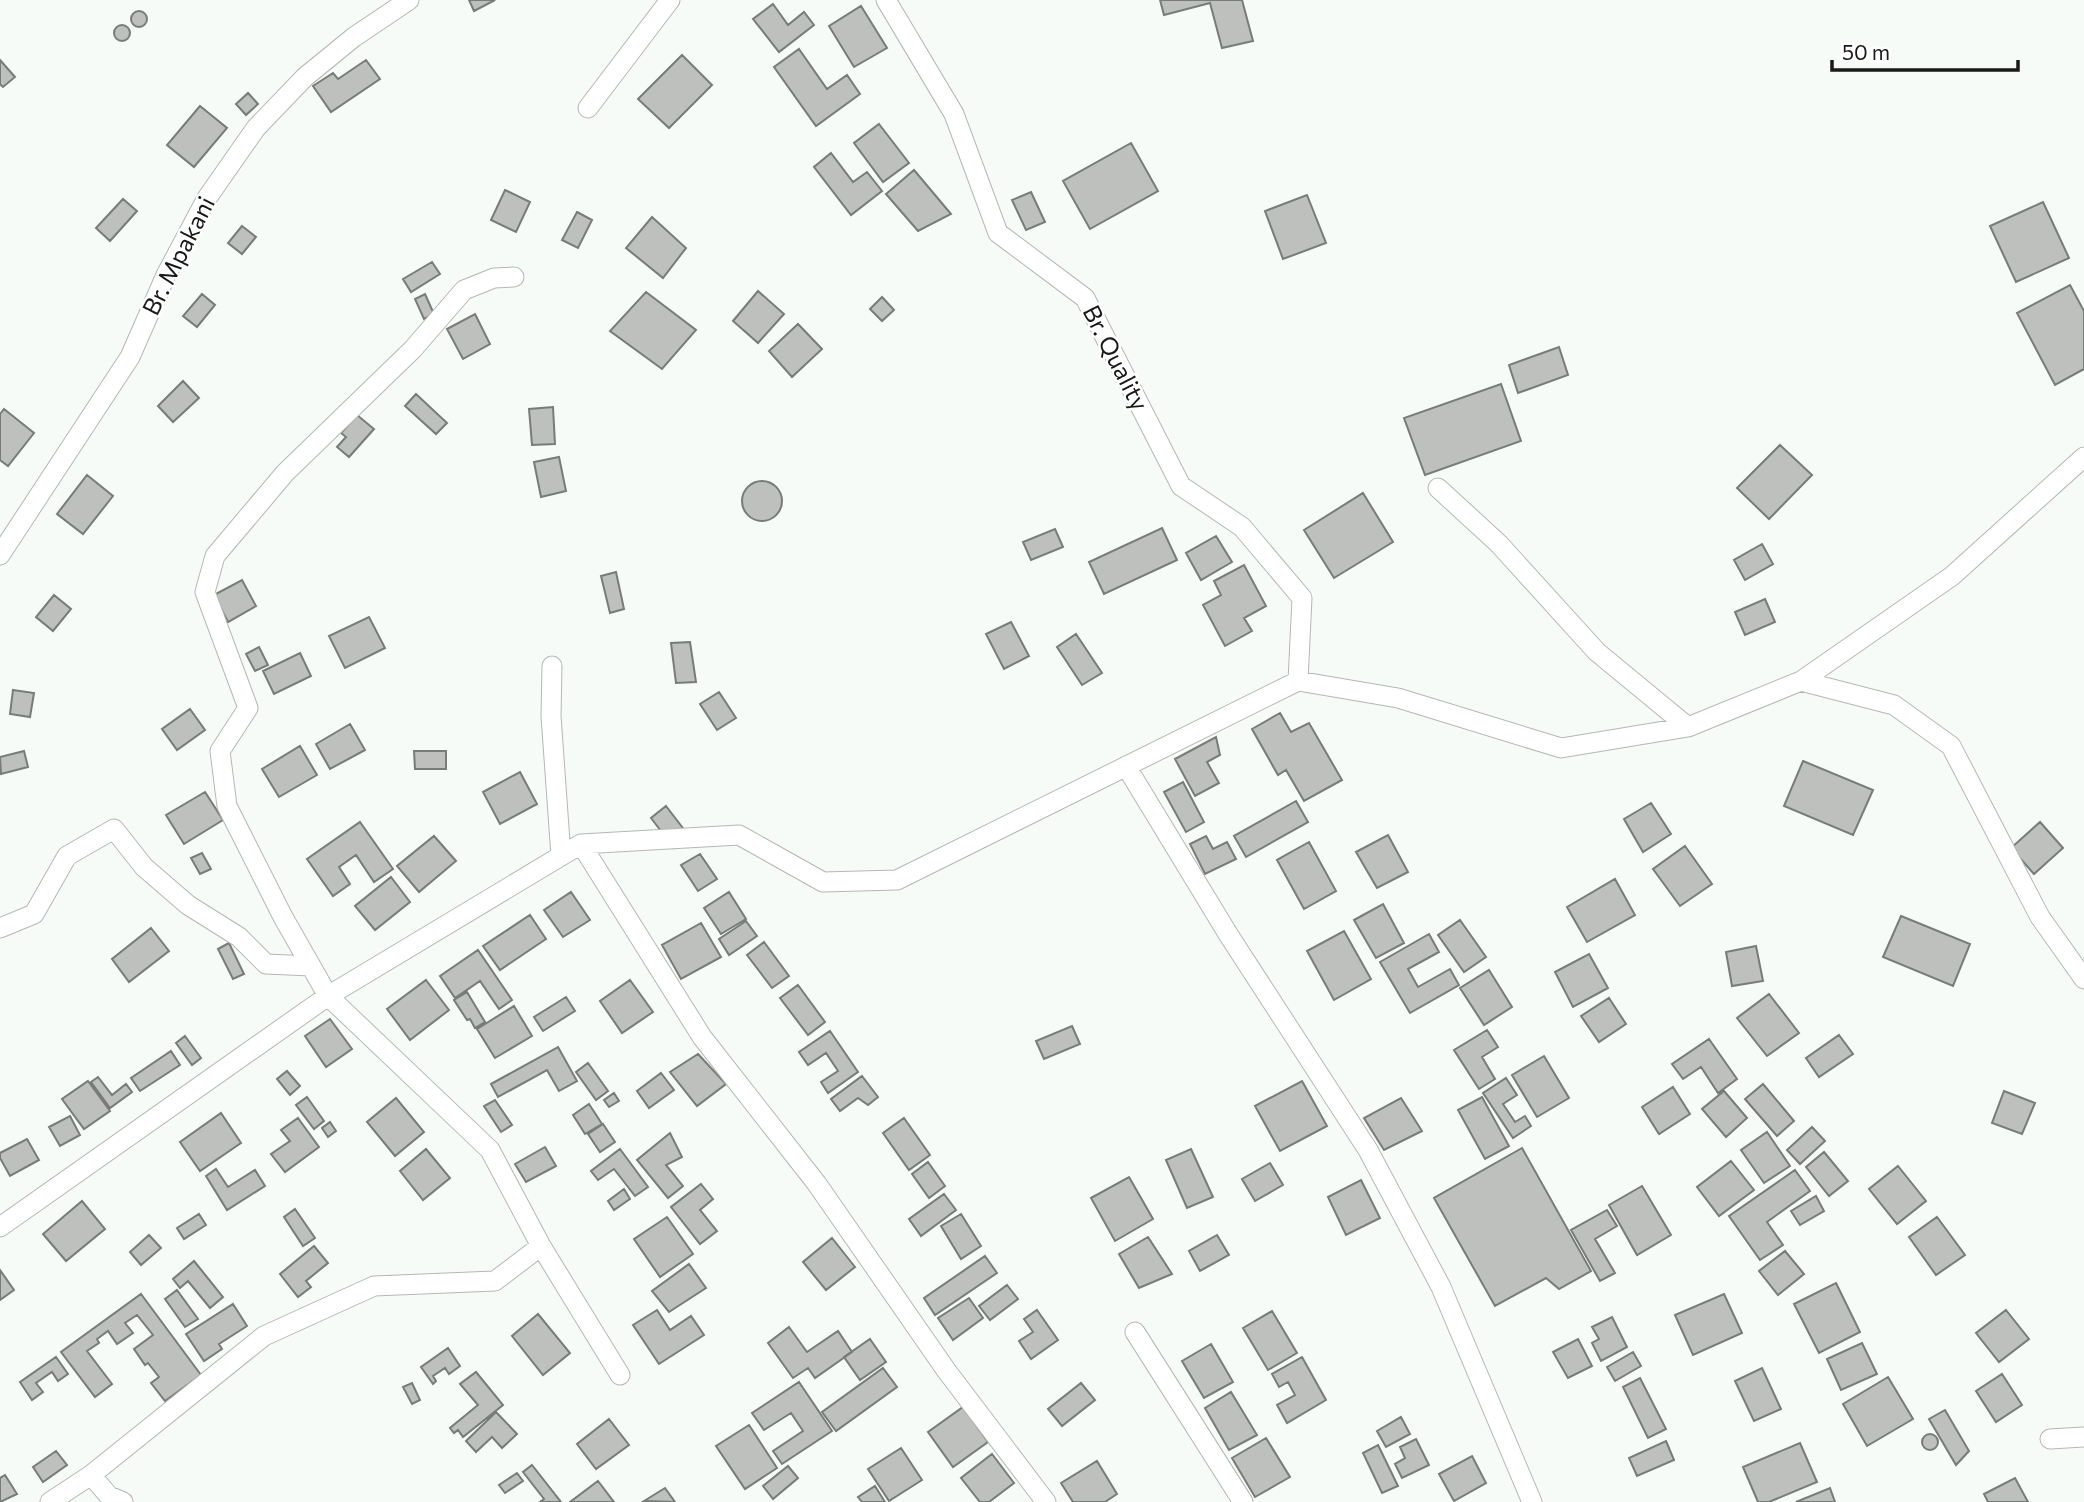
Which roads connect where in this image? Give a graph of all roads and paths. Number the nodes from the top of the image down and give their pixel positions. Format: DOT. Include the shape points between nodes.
graph roads {
  1 [pos="409,0"];
  2 [pos="670,0"];
  3 [pos="886,0"];
  4 [pos="588,108"];
  5 [pos="514,277"];
  6 [pos="2084,457"];
  7 [pos="1438,488"];
  8 [pos="0,555"];
  9 [pos="552,666"];
  10 [pos="1298,681"];
  11 [pos="1801,681"];
  12 [pos="1688,727"];
  13 [pos="1126,766"];
  14 [pos="581,844"];
  15 [pos="561,856"];
  16 [pos="0,928"];
  17 [pos="311,966"];
  18 [pos="2084,979"];
  19 [pos="328,996"];
  20 [pos="0,1227"];
  21 [pos="541,1246"];
  22 [pos="1135,1332"];
  23 [pos="620,1375"];
  24 [pos="2084,1437"];
  25 [pos="2050,1439"];
  26 [pos="91,1475"];
  27 [pos="50,1502"];
  28 [pos="123,1502"];
  29 [pos="1046,1502"];
  30 [pos="1242,1502"];
  31 [pos="1532,1502"];
  1 -- 8 [label="street, Br. Mpakani" via="315,69 256,128 207,198 130,357"];
  2 -- 4 [label="street"];
  3 -- 10 [label="street, Br. Quality" via="954,114 998,233 1085,298 1181,486 1242,527 1303,598"];
  5 -- 17 [label="street" via="494,278 464,290 413,349 285,473 215,556 205,592 248,708 220,751 227,806"];
  6 -- 11 [label="street" via="1952,576"];
  7 -- 12 [label="street" via="1499,544 1597,652"];
  9 -- 15 [label="street"];
  10 -- 12 [label="street" via="1398,698 1561,748"];
  10 -- 13 [label="street"];
  11 -- 12 [label="street"];
  11 -- 18 [label="street" via="1894,705 1951,746 2040,917"];
  13 -- 14 [label="street" via="897,880 823,882 738,835"];
  13 -- 31 [label="street" via="1368,1150 1441,1287"];
  14 -- 15 [label="street"];
  14 -- 29 [label="street" via="702,1037 817,1184 946,1370"];
  15 -- 19 [label="street"];
  16 -- 17 [label="street" via="34,914 67,856 114,828 144,867 188,905 239,937 265,964"];
  17 -- 19 [label="street"];
  19 -- 20 [label="street"];
  19 -- 21 [label="street" via="490,1150"];
  21 -- 23 [label="street"];
  21 -- 26 [label="street" via="495,1281 374,1286 264,1336"];
  22 -- 30 [label="street"];
  24 -- 25 [label="street"];
  26 -- 27 [label="street"];
  26 -- 28 [label="street" via="109,1496"];
}
